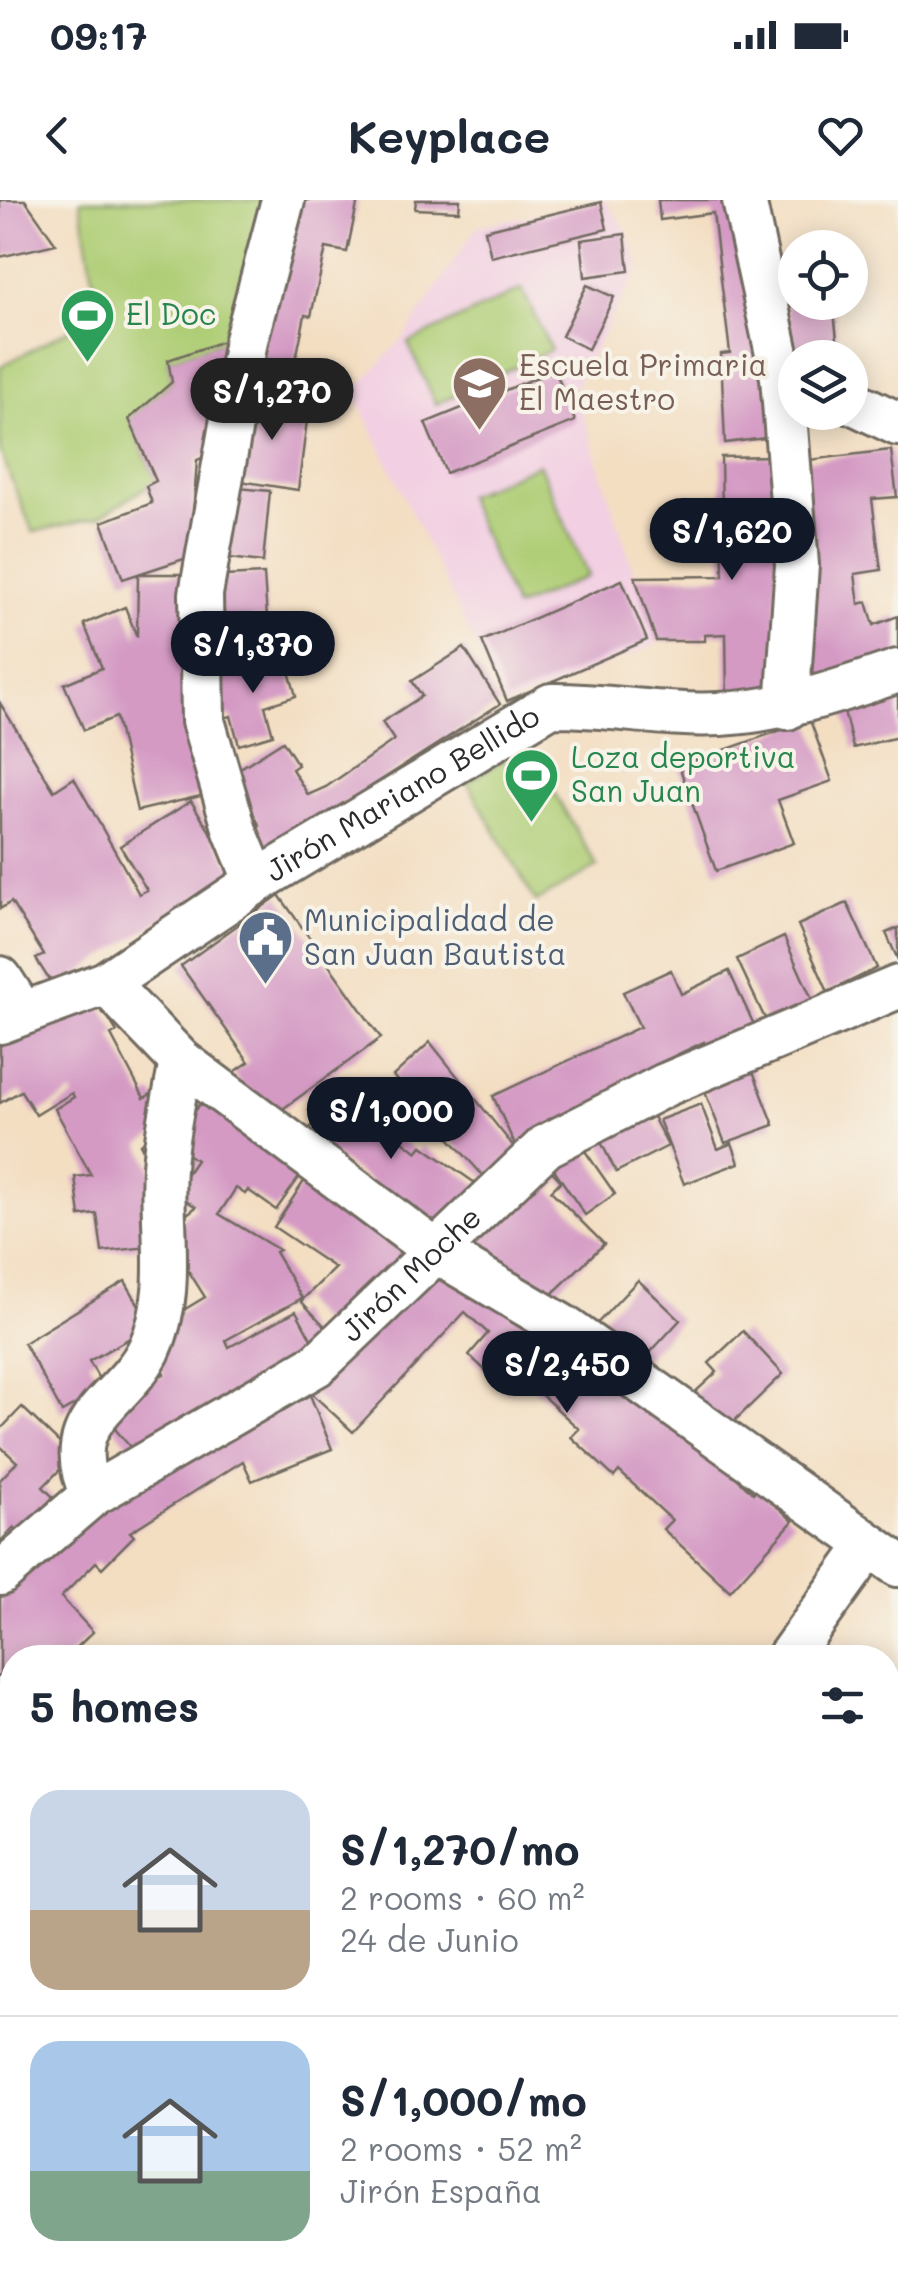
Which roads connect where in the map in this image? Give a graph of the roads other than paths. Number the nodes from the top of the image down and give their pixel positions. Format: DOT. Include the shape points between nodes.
graph roads {
  1 [pos="283,200"];
  2 [pos="744,200"];
  3 [pos="778,340"];
  4 [pos="868,410"];
  5 [pos="898,424"];
  6 [pos="790,430"];
  7 [pos="898,671"];
  8 [pos="787,708"];
  9 [pos="256,882"];
  10 [pos="106,983"];
  11 [pos="898,988"];
  12 [pos="7,1004"];
  13 [pos="181,1061"];
  14 [pos="437,1252"];
  15 [pos="92,1495"];
  16 [pos="883,1556"];
  17 [pos="0,1574"];
  18 [pos="800,1645"];
  1 -- 9 [label="street" via="246,340 200,594 203,722"];
  2 -- 3 [label="street"];
  4 -- 5 [label="street"];
  6 -- 8 [label="street" via="797,565"];
  7 -- 8 [label="street, Jirón Mariano Bellido"];
  8 -- 9 [label="street, Jirón Mariano Bellido" via="716,715 552,705"];
  9 -- 10 [label="street, Jirón Mariano Bellido"];
  10 -- 12 [label="street, Jirón Mariano Bellido"];
  10 -- 13 [label="street"];
  11 -- 14 [label="street, Jirón Moche" via="665,1086 546,1146"];
  13 -- 14 [label="street"];
  13 -- 15 [label="street" via="164,1163 166,1302 148,1353 98,1408 85,1440 81,1472"];
  14 -- 15 [label="street, Jirón Moche" via="318,1364"];
  14 -- 16 [label="street" via="564,1327"];
  15 -- 17 [label="street, Jirón Moche"];
  16 -- 18 [label="street"];
}
